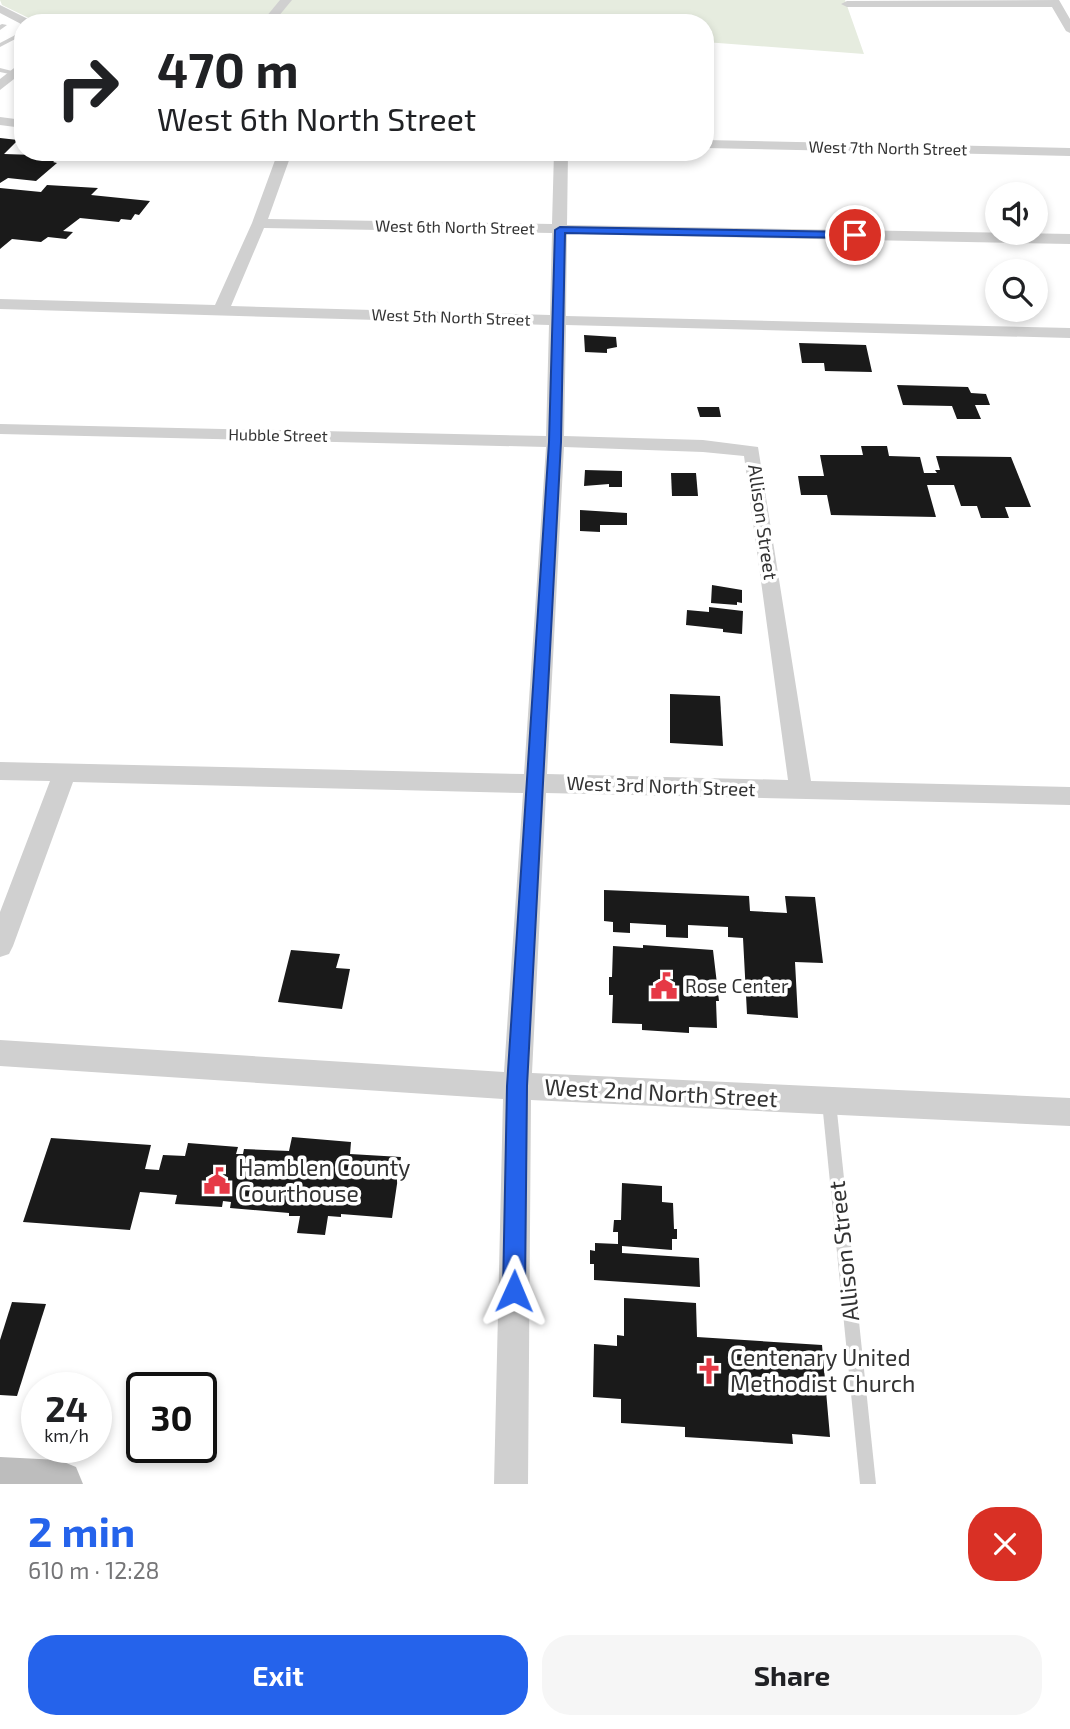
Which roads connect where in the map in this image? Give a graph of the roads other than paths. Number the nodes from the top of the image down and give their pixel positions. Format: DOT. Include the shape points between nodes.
graph roads {
  1 [pos="286,0"];
  2 [pos="1054,2"];
  3 [pos="847,4"];
  4 [pos="274,14"];
  5 [pos="1070,29"];
  6 [pos="714,144"];
  7 [pos="1070,152"];
  8 [pos="282,161"];
  9 [pos="561,161"];
  10 [pos="260,223"];
  11 [pos="560,230"];
  12 [pos="1070,239"];
  13 [pos="1,310"];
  14 [pos="220,312"];
  15 [pos="436,315"];
  16 [pos="559,321"];
  17 [pos="1070,332"];
  18 [pos="0,429"];
  19 [pos="555,442"];
  20 [pos="0,771"];
  21 [pos="65,772"];
  22 [pos="536,782"];
  23 [pos="801,790"];
  24 [pos="1070,796"];
  25 [pos="0,946"];
  26 [pos="0,1052"];
  27 [pos="517,1086"];
  28 [pos="830,1102"];
  29 [pos="1070,1112"];
  30 [pos="0,1481"];
  31 [pos="60,1484"];
  32 [pos="511,1484"];
  33 [pos="868,1484"];
  1 -- 4 [label="street"];
  2 -- 3 [label="street"];
  2 -- 5 [label="street"];
  6 -- 7 [label="street, West 7th North Street"];
  8 -- 10 [label="street"];
  9 -- 11 [label="street"];
  10 -- 11 [label="street, West 6th North Street"];
  10 -- 14 [label="street"];
  11 -- 12 [label="street, West 6th North Street"];
  11 -- 16 [label="street"];
  13 -- 14 [label="street, West 5th North Street"];
  13 -- 15 [label="street" via="419,328"];
  14 -- 15 [label="street, West 5th North Street"];
  15 -- 16 [label="street, West 5th North Street"];
  16 -- 17 [label="street, West 5th North Street"];
  16 -- 19 [label="street"];
  18 -- 19 [label="street, Hubble Street"];
  19 -- 22 [label="street"];
  19 -- 23 [label="street, Allison Street" via="752,451"];
  20 -- 21 [label="street, West 3rd North Street"];
  21 -- 22 [label="street, West 3rd North Street"];
  21 -- 25 [label="street"];
  22 -- 23 [label="street, West 3rd North Street"];
  22 -- 27 [label="street"];
  23 -- 24 [label="street, West 3rd North Street"];
  26 -- 27 [label="street, West 2nd North Street"];
  27 -- 28 [label="street, West 2nd North Street"];
  27 -- 32 [label="street"];
  28 -- 29 [label="street, West 2nd North Street"];
  28 -- 33 [label="lane, Allison Street"];
  30 -- 31 [label="main road"];
}
